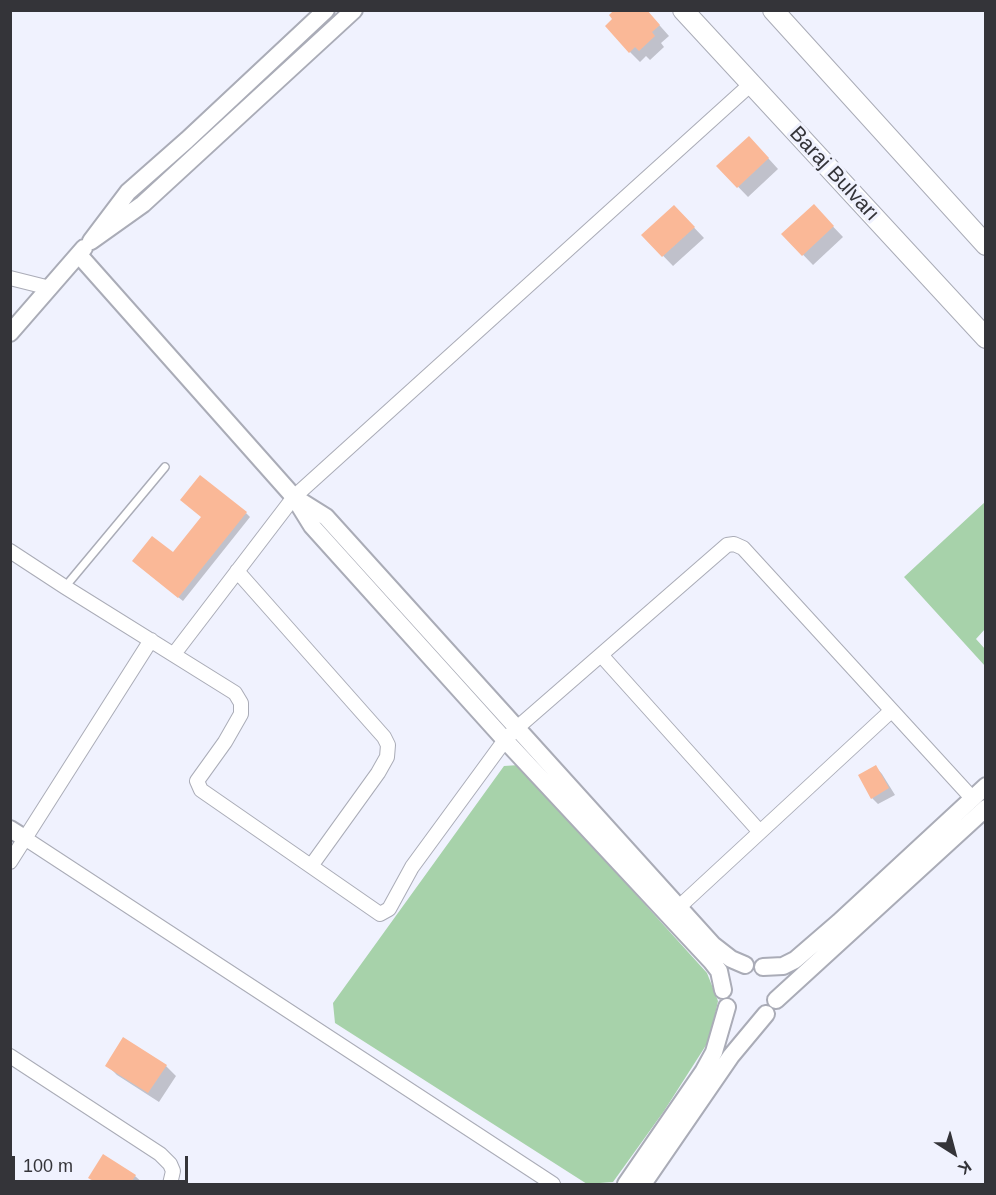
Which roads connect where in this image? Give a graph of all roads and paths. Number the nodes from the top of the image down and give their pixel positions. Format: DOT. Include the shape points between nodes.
graph roads {
  1 [pos="326,10"];
  2 [pos="354,10"];
  3 [pos="683,10"];
  4 [pos="773,10"];
  5 [pos="751,84"];
  6 [pos="91,241"];
  7 [pos="986,245"];
  8 [pos="79,255"];
  9 [pos="10,278"];
  10 [pos="50,288"];
  11 [pos="10,333"];
  12 [pos="986,338"];
  13 [pos="165,467"];
  14 [pos="294,497"];
  15 [pos="10,550"];
  16 [pos="237,571"];
  17 [pos="64,587"];
  18 [pos="151,640"];
  19 [pos="174,654"];
  20 [pos="601,655"];
  21 [pos="891,711"];
  22 [pos="518,727"];
  23 [pos="506,740"];
  24 [pos="986,786"];
  25 [pos="979,803"];
  26 [pos="10,829"];
  27 [pos="760,832"];
  28 [pos="26,839"];
  29 [pos="10,862"];
  30 [pos="311,866"];
  31 [pos="679,907"];
  32 [pos="745,964"];
  33 [pos="763,967"];
  34 [pos="725,999"];
  35 [pos="776,1000"];
  36 [pos="766,1014"];
  37 [pos="10,1056"];
  38 [pos="170,1185"];
  39 [pos="553,1185"];
  40 [pos="626,1185"];
  41 [pos="643,1185"];
  1 -- 6 [label="street" via="128,192"];
  2 -- 6 [label="street" via="143,204"];
  3 -- 5 [label="main road, Baraj Bulvarı"];
  4 -- 7 [label="main road"];
  5 -- 12 [label="main road, Baraj Bulvarı"];
  5 -- 14 [label="street"];
  6 -- 8 [label="street"];
  8 -- 10 [label="street"];
  8 -- 14 [label="street"];
  9 -- 10 [label="street"];
  10 -- 11 [label="street"];
  13 -- 17 [label="lane"];
  14 -- 16 [label="street"];
  14 -- 22 [label="street" via="326,517"];
  14 -- 23 [label="street" via="312,526"];
  15 -- 17 [label="street"];
  16 -- 19 [label="street"];
  16 -- 30 [label="street" via="388,745 387,757 378,773"];
  17 -- 18 [label="street"];
  18 -- 19 [label="street"];
  18 -- 28 [label="street"];
  19 -- 30 [label="street" via="235,693 242,703 225,742 197,781 201,790"];
  20 -- 21 [label="street" via="727,545 735,544 743,548"];
  20 -- 22 [label="street"];
  20 -- 27 [label="street"];
  21 -- 25 [label="street"];
  21 -- 27 [label="street"];
  22 -- 23 [label="street"];
  22 -- 31 [label="street"];
  23 -- 30 [label="street" via="412,867 389,909 380,914"];
  23 -- 34 [label="street" via="712,962 719,971"];
  24 -- 25 [label="street"];
  25 -- 33 [label="street" via="795,960 783,966"];
  25 -- 35 [label="street"];
  26 -- 28 [label="street"];
  27 -- 31 [label="street"];
  28 -- 29 [label="street"];
  28 -- 39 [label="street"];
  31 -- 32 [label="street" via="712,945"];
  32 -- 33 [label="street"];
  32 -- 34 [label="street" via="729,974"];
  33 -- 35 [label="street" via="776,981"];
  34 -- 36 [label="street" via="741,1017 758,1018"];
  34 -- 40 [label="street" via="714,1052"];
  35 -- 36 [label="street"];
  36 -- 41 [label="street" via="731,1056"];
  37 -- 38 [label="street" via="160,1154 170,1164"];
}
